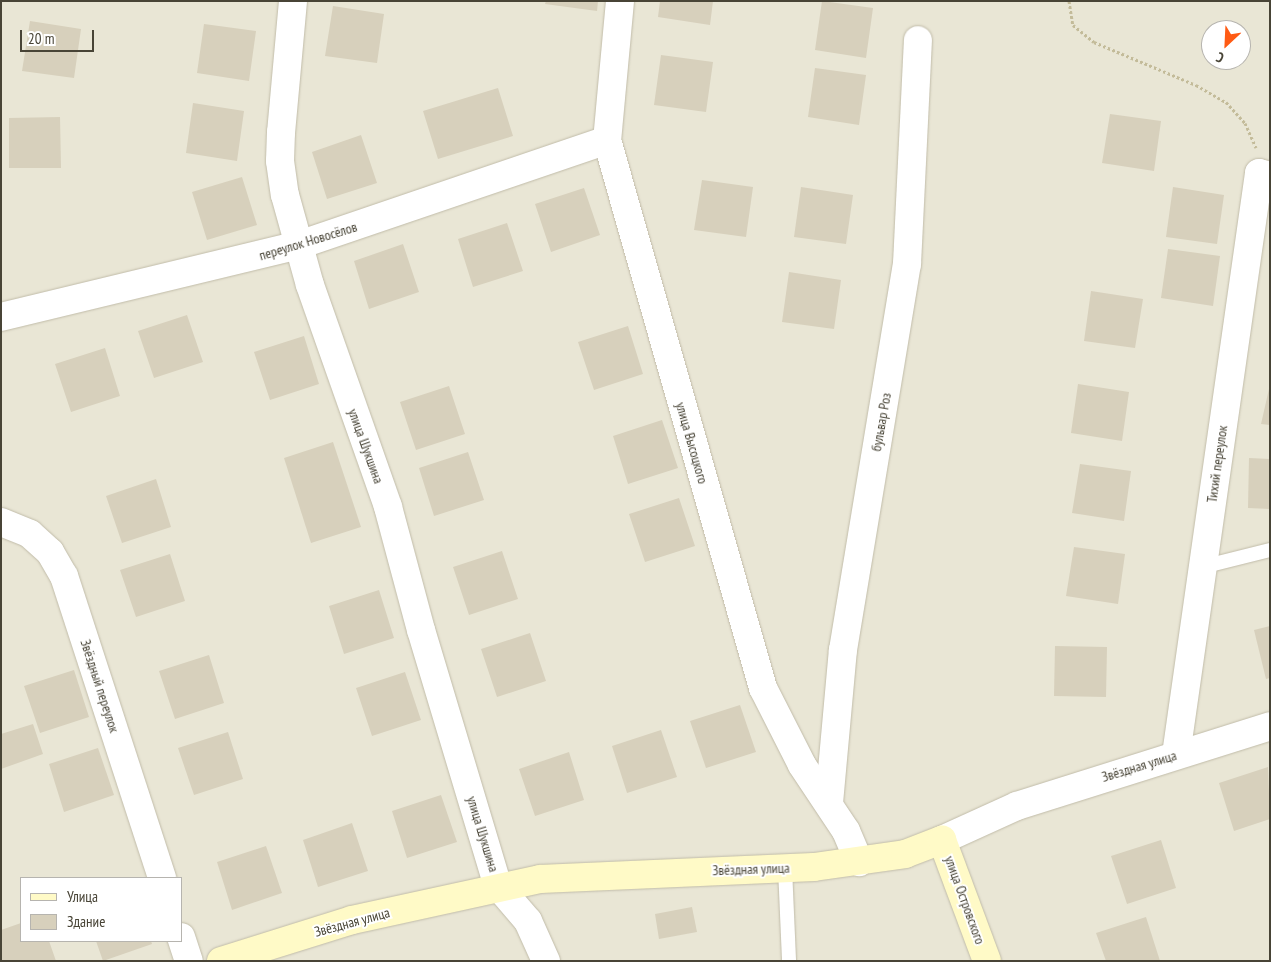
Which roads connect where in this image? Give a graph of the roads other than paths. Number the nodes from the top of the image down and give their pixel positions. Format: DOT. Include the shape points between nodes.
graph roads {
  1 [pos="293,1"];
  2 [pos="620,1"];
  3 [pos="918,40"];
  4 [pos="607,140"];
  5 [pos="1264,174"];
  6 [pos="299,245"];
  7 [pos="1,317"];
  8 [pos="1,522"];
  9 [pos="1270,550"];
  10 [pos="1202,567"];
  11 [pos="1270,726"];
  12 [pos="1176,755"];
  13 [pos="829,804"];
  14 [pos="942,840"];
  15 [pos="859,862"];
  16 [pos="785,868"];
  17 [pos="162,877"];
  18 [pos="498,886"];
  19 [pos="182,940"];
  20 [pos="189,961"];
  21 [pos="220,961"];
  22 [pos="546,961"];
  23 [pos="789,961"];
  24 [pos="987,961"];
  1 -- 6 [label="street, улица Шукшина" via="280,161"];
  2 -- 4 [label="street, улица Высоцкого"];
  3 -- 13 [label="street, бульвар Роз" via="907,264 843,650"];
  4 -- 6 [label="street, переулок Новосёлов"];
  4 -- 13 [label="street, улица Высоцкого" via="750,649 782,729"];
  5 -- 10 [label="street, Тихий переулок"];
  6 -- 7 [label="street, переулок Новосёлов"];
  6 -- 18 [label="street, улица Шукшина" via="328,342 388,507 421,630"];
  8 -- 17 [label="street, Звёздный переулок" via="30,534 50,552 64,576"];
  9 -- 10 [label="lane"];
  10 -- 12 [label="street, Тихий переулок"];
  11 -- 12 [label="street, Звёздная улица"];
  12 -- 14 [label="street, Звёздная улица" via="1017,806"];
  13 -- 15 [label="street, улица Высоцкого" via="846,831"];
  14 -- 15 [label="street, Звёздная улица" via="905,854"];
  14 -- 24 [label="street, улица Островского"];
  15 -- 16 [label="street, Звёздная улица"];
  16 -- 18 [label="street, Звёздная улица" via="588,874"];
  16 -- 23 [label="lane"];
  18 -- 21 [label="street, Звёздная улица" via="352,920"];
  18 -- 22 [label="street" via="528,921"];
  19 -- 20 [label="street"];
}
